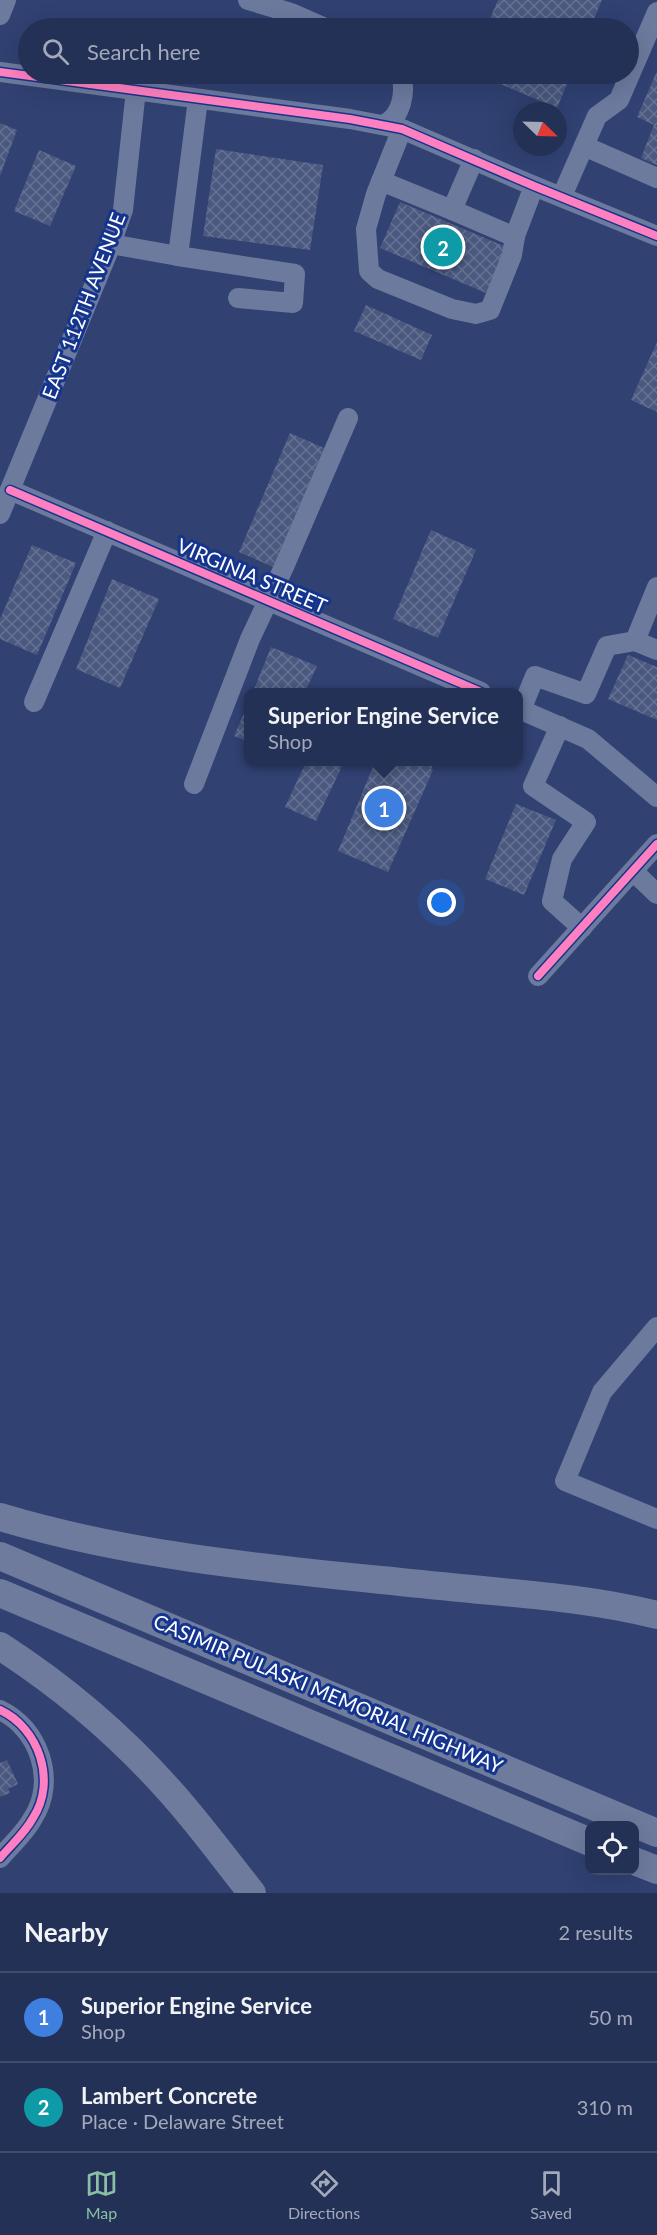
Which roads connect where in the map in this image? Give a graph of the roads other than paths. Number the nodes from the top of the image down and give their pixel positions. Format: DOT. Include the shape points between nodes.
graph roads {
  1 [pos="6,0"];
  2 [pos="248,0"];
  3 [pos="657,12"];
  4 [pos="0,15"];
  5 [pos="302,18"];
  6 [pos="639,55"];
  7 [pos="0,72"];
  8 [pos="18,74"];
  9 [pos="91,84"];
  10 [pos="402,84"];
  11 [pos="627,84"];
  12 [pos="136,90"];
  13 [pos="198,99"];
  14 [pos="393,127"];
  15 [pos="584,146"];
  16 [pos="474,159"];
  17 [pos="657,178"];
  18 [pos="381,181"];
  19 [pos="534,186"];
  20 [pos="562,196"];
  21 [pos="452,210"];
  22 [pos="657,236"];
  23 [pos="515,237"];
  24 [pos="111,244"];
  25 [pos="178,256"];
  26 [pos="238,298"];
  27 [pos="348,418"];
  28 [pos="10,490"];
  29 [pos="0,514"];
  30 [pos="107,531"];
  31 [pos="657,587"];
  32 [pos="268,601"];
  33 [pos="635,641"];
  34 [pos="657,650"];
  35 [pos="469,688"];
  36 [pos="34,702"];
  37 [pos="523,702"];
  38 [pos="523,710"];
  39 [pos="560,726"];
  40 [pos="194,784"];
  41 [pos="657,797"];
  42 [pos="657,844"];
  43 [pos="633,871"];
  44 [pos="657,894"];
  45 [pos="582,928"];
  46 [pos="538,976"];
  47 [pos="657,1328"];
  48 [pos="0,1517"];
  49 [pos="657,1519"];
  50 [pos="0,1556"];
  51 [pos="0,1593"];
  52 [pos="657,1615"];
  53 [pos="0,1646"];
  54 [pos="0,1710"];
  55 [pos="657,1833"];
  56 [pos="585,1840"];
  57 [pos="0,1858"];
  58 [pos="639,1863"];
  59 [pos="657,1870"];
  60 [pos="252,1893"];
  1 -- 4 [label="street"];
  2 -- 5 [label="street"];
  3 -- 6 [label="street"];
  7 -- 8 [label="street"];
  9 -- 12 [label="street"];
  10 -- 14 [label="street"];
  11 -- 15 [label="street" via="620,100 597,116"];
  12 -- 13 [label="street"];
  12 -- 24 [label="street, EAST 112TH AVENUE" via="123,210"];
  13 -- 14 [label="street"];
  13 -- 25 [label="street"];
  14 -- 16 [label="street"];
  14 -- 18 [label="street"];
  15 -- 17 [label="street"];
  15 -- 20 [label="street"];
  16 -- 19 [label="street"];
  16 -- 21 [label="street"];
  18 -- 21 [label="street"];
  18 -- 23 [label="street" via="366,229 369,271 378,279 452,309 476,314 490,310 513,255"];
  19 -- 20 [label="street"];
  19 -- 23 [label="street"];
  20 -- 22 [label="street"];
  21 -- 23 [label="street"];
  24 -- 25 [label="street"];
  24 -- 28 [label="street, EAST 112TH AVENUE"];
  25 -- 26 [label="street" via="295,274 294,303"];
  27 -- 32 [label="street"];
  28 -- 29 [label="street, EAST 112TH AVENUE"];
  28 -- 30 [label="street, VIRGINIA STREET"];
  30 -- 32 [label="street, VIRGINIA STREET"];
  30 -- 36 [label="street"];
  31 -- 33 [label="street"];
  32 -- 35 [label="street, VIRGINIA STREET"];
  32 -- 40 [label="street"];
  33 -- 34 [label="street"];
  33 -- 37 [label="street" via="607,646 586,694 535,676"];
  38 -- 39 [label="street"];
  39 -- 41 [label="street" via="588,739"];
  39 -- 45 [label="street" via="533,786 586,822 562,859 552,901"];
  42 -- 43 [label="street"];
  43 -- 44 [label="street"];
  43 -- 45 [label="street"];
  45 -- 46 [label="street"];
  47 -- 49 [label="street" via="602,1392 564,1482"];
  48 -- 52 [label="highway" via="83,1539 197,1560 572,1599"];
  50 -- 55 [label="highway, CASIMIR PULASKI MEMORIAL HIGHWAY"];
  51 -- 56 [label="highway, CASIMIR PULASKI MEMORIAL HIGHWAY"];
  53 -- 60 [label="highway" via="81,1705 131,1750 185,1809"];
  54 -- 57 [label="street" via="22,1725 32,1738 44,1779 34,1817"];
  58 -- 59 [label="highway"];
}
